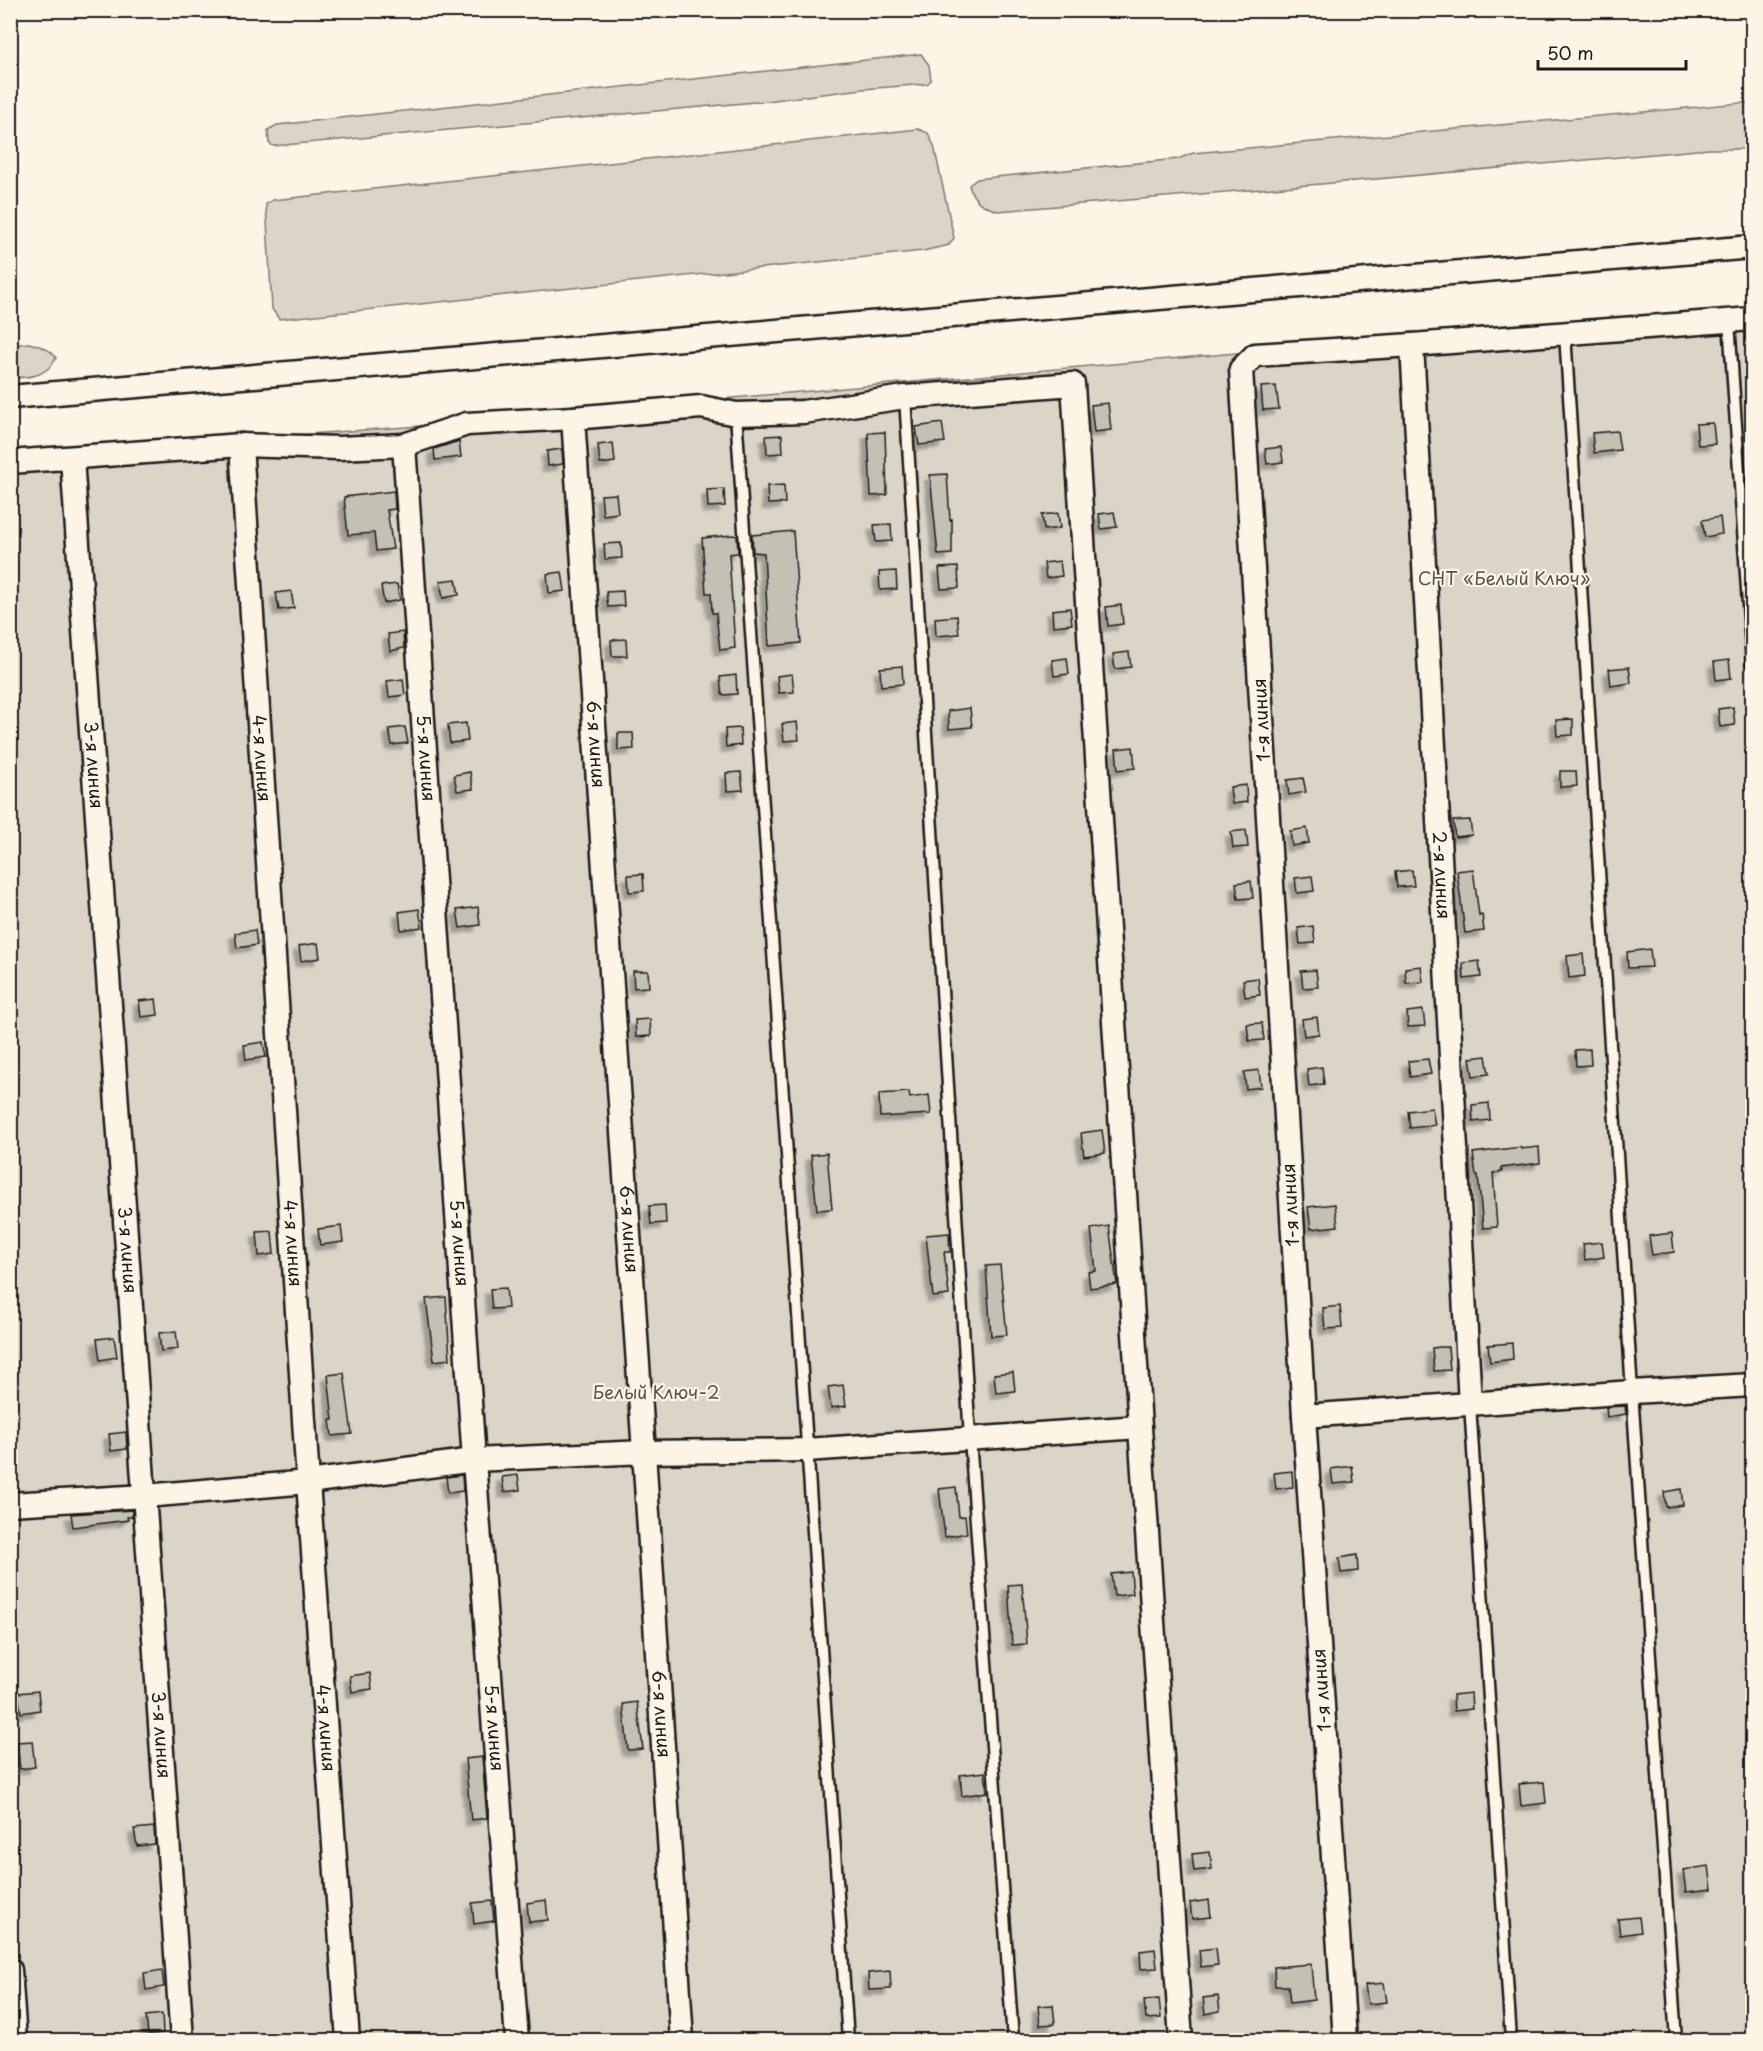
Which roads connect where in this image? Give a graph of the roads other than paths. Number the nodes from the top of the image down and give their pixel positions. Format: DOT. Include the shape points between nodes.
graph roads {
  1 [pos="1752,247"];
  2 [pos="1752,319"];
  3 [pos="1729,321"];
  4 [pos="1564,333"];
  5 [pos="1412,345"];
  6 [pos="10,397"];
  7 [pos="905,398"];
  8 [pos="736,414"];
  9 [pos="573,418"];
  10 [pos="241,445"];
  11 [pos="404,445"];
  12 [pos="72,458"];
  13 [pos="10,462"];
  14 [pos="1752,664"];
  15 [pos="1752,1385"];
  16 [pos="1632,1392"];
  17 [pos="1470,1404"];
  18 [pos="1304,1416"];
  19 [pos="1140,1427"];
  20 [pos="970,1438"];
  21 [pos="806,1450"];
  22 [pos="644,1452"];
  23 [pos="474,1460"];
  24 [pos="308,1482"];
  25 [pos="145,1496"];
  26 [pos="10,1504"];
  27 [pos="10,1970"];
  28 [pos="15,2040"];
  29 [pos="182,2040"];
  30 [pos="348,2040"];
  31 [pos="517,2040"];
  32 [pos="682,2040"];
  33 [pos="848,2040"];
  34 [pos="1013,2040"];
  35 [pos="1181,2040"];
  36 [pos="1345,2040"];
  37 [pos="1511,2040"];
  38 [pos="1676,2040"];
  1 -- 6 [label="street"];
  2 -- 3 [label="street"];
  3 -- 4 [label="street"];
  3 -- 14 [label="lane"];
  4 -- 5 [label="street"];
  4 -- 16 [label="lane"];
  5 -- 17 [label="street, 2-я линия"];
  5 -- 18 [label="street, 1-я линия" via="1256,355 1241,369"];
  7 -- 8 [label="street" via="803,412"];
  7 -- 19 [label="street" via="1073,384"];
  7 -- 20 [label="lane"];
  8 -- 9 [label="street" via="701,407"];
  8 -- 21 [label="lane"];
  9 -- 11 [label="street" via="467,424"];
  9 -- 22 [label="street, 6-я линия"];
  10 -- 11 [label="street"];
  10 -- 12 [label="street"];
  10 -- 24 [label="street, 4-я линия"];
  11 -- 23 [label="street, 5-я линия"];
  12 -- 13 [label="street"];
  12 -- 25 [label="street, 3-я линия"];
  15 -- 16 [label="street"];
  16 -- 17 [label="street"];
  16 -- 38 [label="lane"];
  17 -- 18 [label="street"];
  17 -- 37 [label="lane"];
  18 -- 36 [label="street, 1-я линия"];
  19 -- 20 [label="street"];
  19 -- 35 [label="street"];
  20 -- 21 [label="street"];
  20 -- 34 [label="lane"];
  21 -- 22 [label="street"];
  21 -- 33 [label="lane"];
  22 -- 23 [label="street"];
  22 -- 32 [label="street, 6-я линия"];
  23 -- 24 [label="street"];
  23 -- 31 [label="street, 5-я линия"];
  24 -- 25 [label="street"];
  24 -- 30 [label="street, 4-я линия"];
  25 -- 26 [label="street"];
  25 -- 29 [label="street, 3-я линия"];
  27 -- 28 [label="street"];
}
